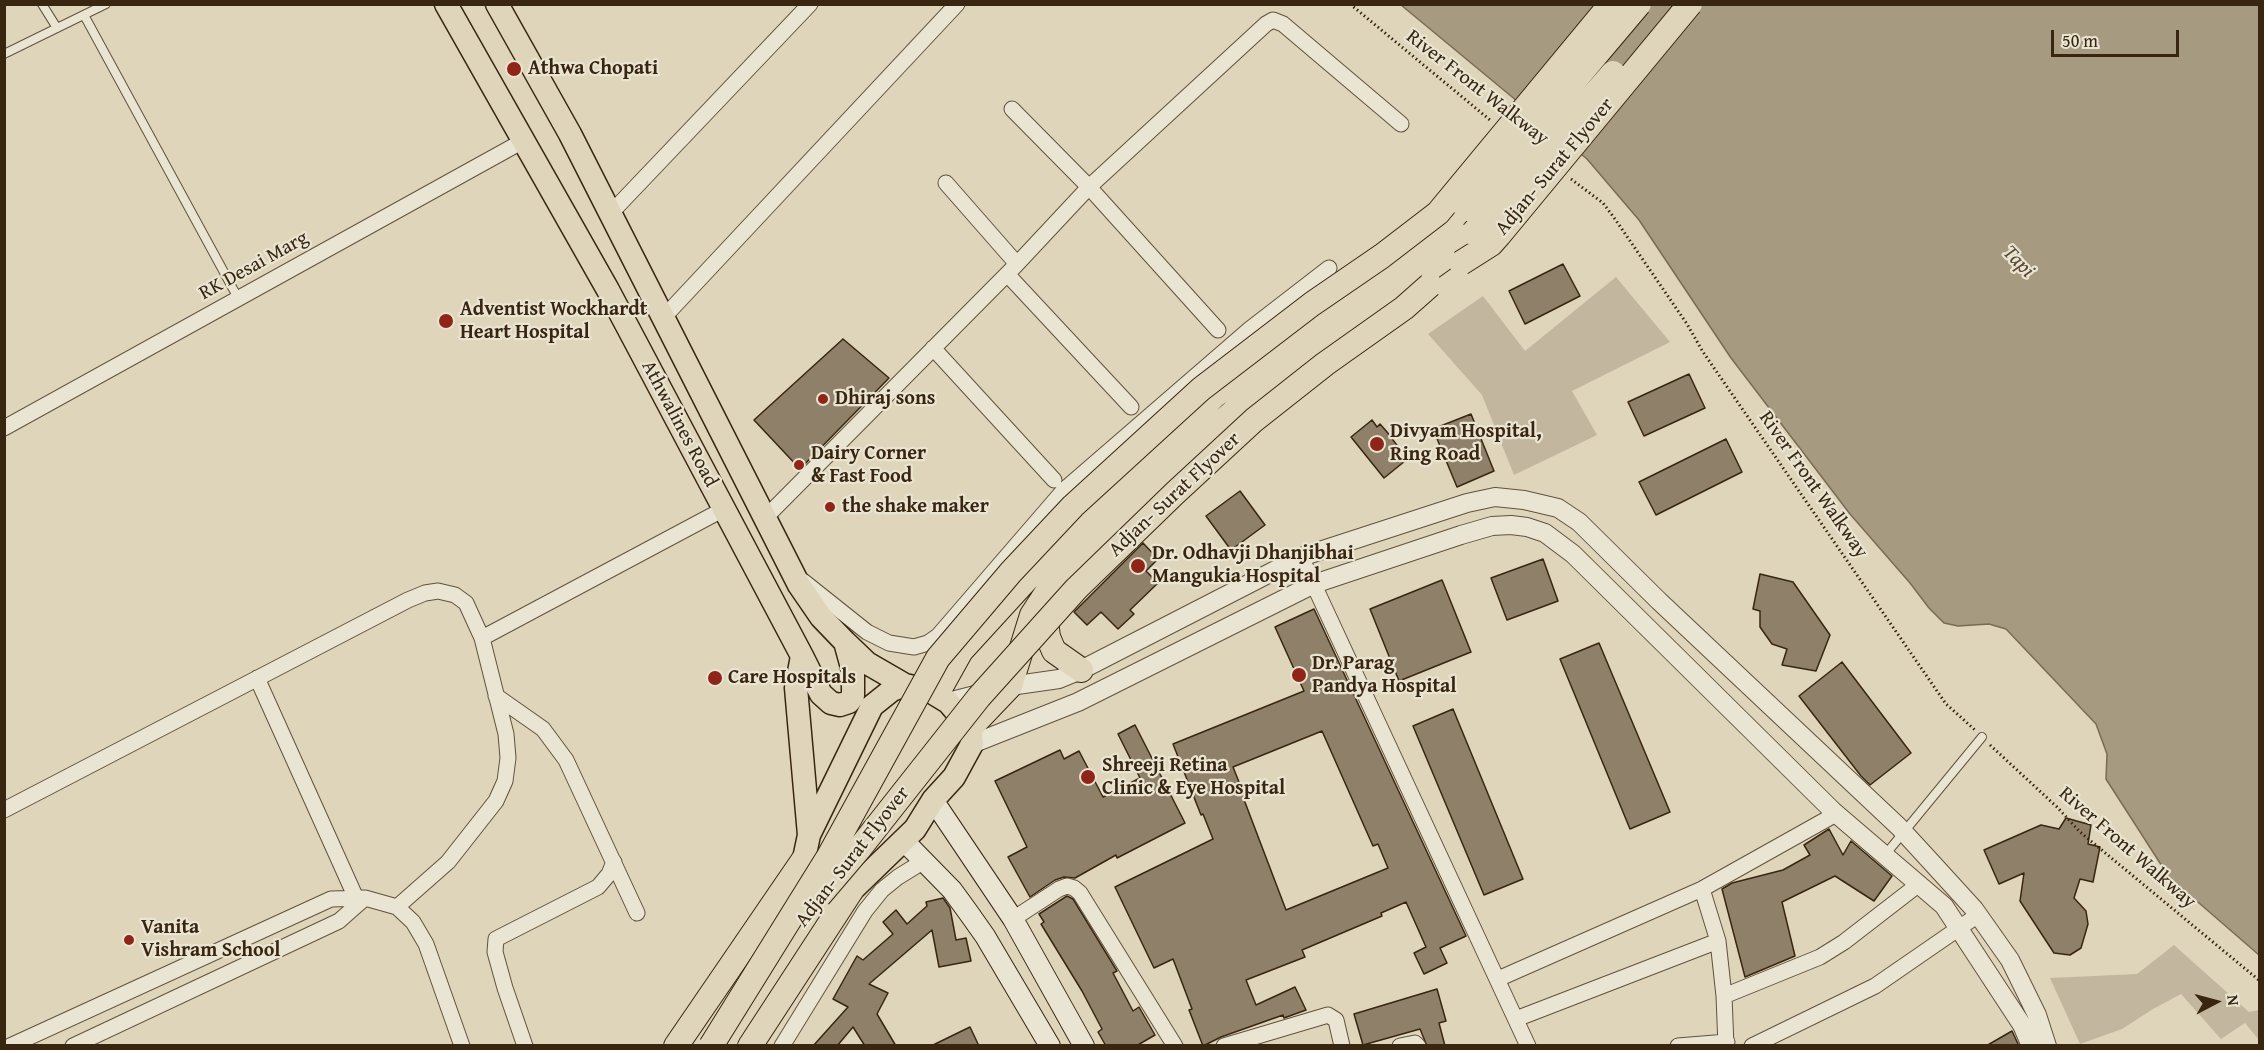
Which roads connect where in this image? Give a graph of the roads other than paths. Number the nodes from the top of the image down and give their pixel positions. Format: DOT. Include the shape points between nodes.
graph roads {
  1 [pos="42,4"];
  2 [pos="106,4"];
  3 [pos="446,4"];
  4 [pos="497,4"];
  5 [pos="810,4"];
  6 [pos="957,4"];
  7 [pos="1611,4"];
  8 [pos="1639,4"];
  9 [pos="1670,4"];
  10 [pos="1690,4"];
  11 [pos="84,15"];
  12 [pos="57,28"];
  13 [pos="4,54"];
  14 [pos="1012,109"];
  15 [pos="1401,124"];
  16 [pos="523,141"];
  17 [pos="946,183"];
  18 [pos="1089,187"];
  19 [pos="610,214"];
  20 [pos="1329,268"];
  21 [pos="1012,269"];
  22 [pos="238,298"];
  23 [pos="663,318"];
  24 [pos="1218,330"];
  25 [pos="933,348"];
  26 [pos="1131,407"];
  27 [pos="4,428"];
  28 [pos="1054,480"];
  29 [pos="724,509"];
  30 [pos="765,518"];
  31 [pos="1301,557"];
  32 [pos="793,574"];
  33 [pos="1314,584"];
  34 [pos="1051,586"];
  35 [pos="482,638"];
  36 [pos="845,642"];
  37 [pos="802,656"];
  38 [pos="1081,670"];
  39 [pos="257,678"];
  40 [pos="905,685"];
  41 [pos="1010,686"];
  42 [pos="496,696"];
  43 [pos="942,698"];
  44 [pos="971,736"];
  45 [pos="1982,737"];
  46 [pos="933,800"];
  47 [pos="4,810"];
  48 [pos="1836,814"];
  49 [pos="1904,832"];
  50 [pos="809,835"];
  51 [pos="903,840"];
  52 [pos="1885,855"];
  53 [pos="804,859"];
  54 [pos="924,861"];
  55 [pos="614,862"];
  56 [pos="1919,884"];
  57 [pos="1702,889"];
  58 [pos="851,891"];
  59 [pos="360,898"];
  60 [pos="397,908"];
  61 [pos="637,913"];
  62 [pos="1978,915"];
  63 [pos="1013,920"];
  64 [pos="1960,929"];
  65 [pos="1718,940"];
  66 [pos="1498,979"];
  67 [pos="1724,996"];
  68 [pos="1516,1019"];
  69 [pos="1727,1044"];
  70 [pos="10,1046"];
  71 [pos="73,1046"];
  72 [pos="462,1046"];
  73 [pos="525,1046"];
  74 [pos="676,1046"];
  75 [pos="711,1046"];
  76 [pos="722,1046"];
  77 [pos="750,1046"];
  78 [pos="782,1046"];
  79 [pos="1050,1046"];
  80 [pos="1084,1046"];
  81 [pos="1175,1046"];
  82 [pos="1224,1046"];
  83 [pos="1342,1046"];
  84 [pos="1400,1046"];
  85 [pos="1418,1046"];
  86 [pos="1528,1046"];
  87 [pos="1678,1046"];
  88 [pos="1752,1046"];
  89 [pos="2031,1046"];
  90 [pos="2047,1046"];
  1 -- 12 [label="lane"];
  2 -- 11 [label="lane"];
  3 -- 16 [label="main road, Athwalines Road"];
  4 -- 19 [label="main road, Athwalines Road"];
  5 -- 19 [label="street"];
  6 -- 23 [label="street"];
  7 -- 75 [label="highway, Adjan- Surat Flyover, bridge" via="1438,213 1201,389 1073,506 1011,572 938,658 829,856"];
  8 -- 43 [label="highway, bridge" via="1453,223 1214,396 1048,556 961,651"];
  9 -- 34 [label="highway, bridge" via="1466,242 1249,398 1182,457"];
  10 -- 76 [label="highway, Adjan- Surat Flyover, bridge" via="1491,244 1430,285 1254,420 1076,589 979,697 815,899"];
  11 -- 12 [label="lane"];
  11 -- 22 [label="lane"];
  12 -- 13 [label="lane"];
  14 -- 18 [label="street"];
  15 -- 18 [label="street" via="1283,24 1273,20"];
  16 -- 22 [label="street, RK Desai Marg"];
  16 -- 29 [label="main road, Athwalines Road" via="608,290"];
  17 -- 21 [label="street"];
  18 -- 21 [label="street"];
  18 -- 24 [label="street"];
  19 -- 23 [label="main road, Athwalines Road"];
  20 -- 32 [label="street" via="1250,329 1064,490 928,643 889,643 867,632"];
  21 -- 25 [label="street"];
  21 -- 26 [label="street"];
  22 -- 27 [label="street, RK Desai Marg"];
  23 -- 30 [label="main road, Athwalines Road"];
  25 -- 28 [label="street"];
  25 -- 30 [label="street"];
  29 -- 35 [label="street"];
  29 -- 37 [label="main road, Athwalines Road"];
  30 -- 32 [label="main road, Athwalines Road"];
  31 -- 33 [label="street"];
  31 -- 38 [label="street"];
  31 -- 49 [label="street" via="1467,502 1495,497 1557,507 1579,522"];
  32 -- 36 [label="main road, Athwalines Road" via="821,617"];
  33 -- 44 [label="street" via="1078,702"];
  33 -- 48 [label="street" via="1492,526 1527,527 1545,534 1573,554"];
  33 -- 66 [label="street"];
  34 -- 38 [label="highway" via="1044,606 1048,637 1054,651"];
  34 -- 41 [label="highway" via="1032,615"];
  35 -- 39 [label="street" via="466,603 455,595 425,593"];
  35 -- 42 [label="street"];
  36 -- 37 [label="main road, Athwalines Road" via="853,671 854,696 840,705 821,694"];
  36 -- 40 [label="main road, Athwalines Road" via="867,663"];
  37 -- 50 [label="main road" via="796,688"];
  38 -- 41 [label="street" via="1059,679"];
  39 -- 47 [label="street"];
  39 -- 59 [label="street"];
  40 -- 43 [label="main road, Athwalines Road"];
  40 -- 50 [label="main road" via="872,706"];
  41 -- 43 [label="street"];
  41 -- 44 [label="highway"];
  42 -- 55 [label="street" via="554,741"];
  42 -- 60 [label="street" via="508,750 505,781 495,801 448,862"];
  43 -- 44 [label="main road"];
  44 -- 46 [label="main road" via="954,777"];
  45 -- 49 [label="lane"];
  46 -- 51 [label="main road"];
  46 -- 63 [label="main road"];
  48 -- 52 [label="street"];
  48 -- 57 [label="street"];
  49 -- 52 [label="lane"];
  49 -- 62 [label="street"];
  50 -- 53 [label="main road"];
  51 -- 54 [label="main road"];
  51 -- 58 [label="main road"];
  52 -- 56 [label="street"];
  53 -- 58 [label="main road" via="804,876 826,901"];
  53 -- 74 [label="highway"];
  54 -- 78 [label="street" via="898,877 871,904"];
  54 -- 79 [label="main road" via="952,890 985,936"];
  55 -- 61 [label="street"];
  55 -- 73 [label="street" via="597,887 496,939 495,952"];
  56 -- 64 [label="street" via="1944,906"];
  56 -- 67 [label="street" via="1820,957"];
  57 -- 65 [label="street"];
  57 -- 66 [label="street"];
  58 -- 77 [label="highway"];
  59 -- 60 [label="street"];
  59 -- 70 [label="street" via="331,899"];
  59 -- 71 [label="street" via="339,921"];
  60 -- 72 [label="street" via="413,922 426,944"];
  62 -- 64 [label="street"];
  62 -- 90 [label="street" via="2010,960 2037,1015"];
  63 -- 80 [label="main road"];
  63 -- 81 [label="street" via="1059,889 1074,888"];
  64 -- 88 [label="street" via="1875,986"];
  64 -- 89 [label="street" via="2022,1025"];
  65 -- 67 [label="street"];
  65 -- 68 [label="street"];
  66 -- 68 [label="street"];
  67 -- 69 [label="street"];
  68 -- 86 [label="street"];
  69 -- 87 [label="street"];
  82 -- 83 [label="street" via="1329,1015 1336,1020"];
  84 -- 85 [label="street"];
}
